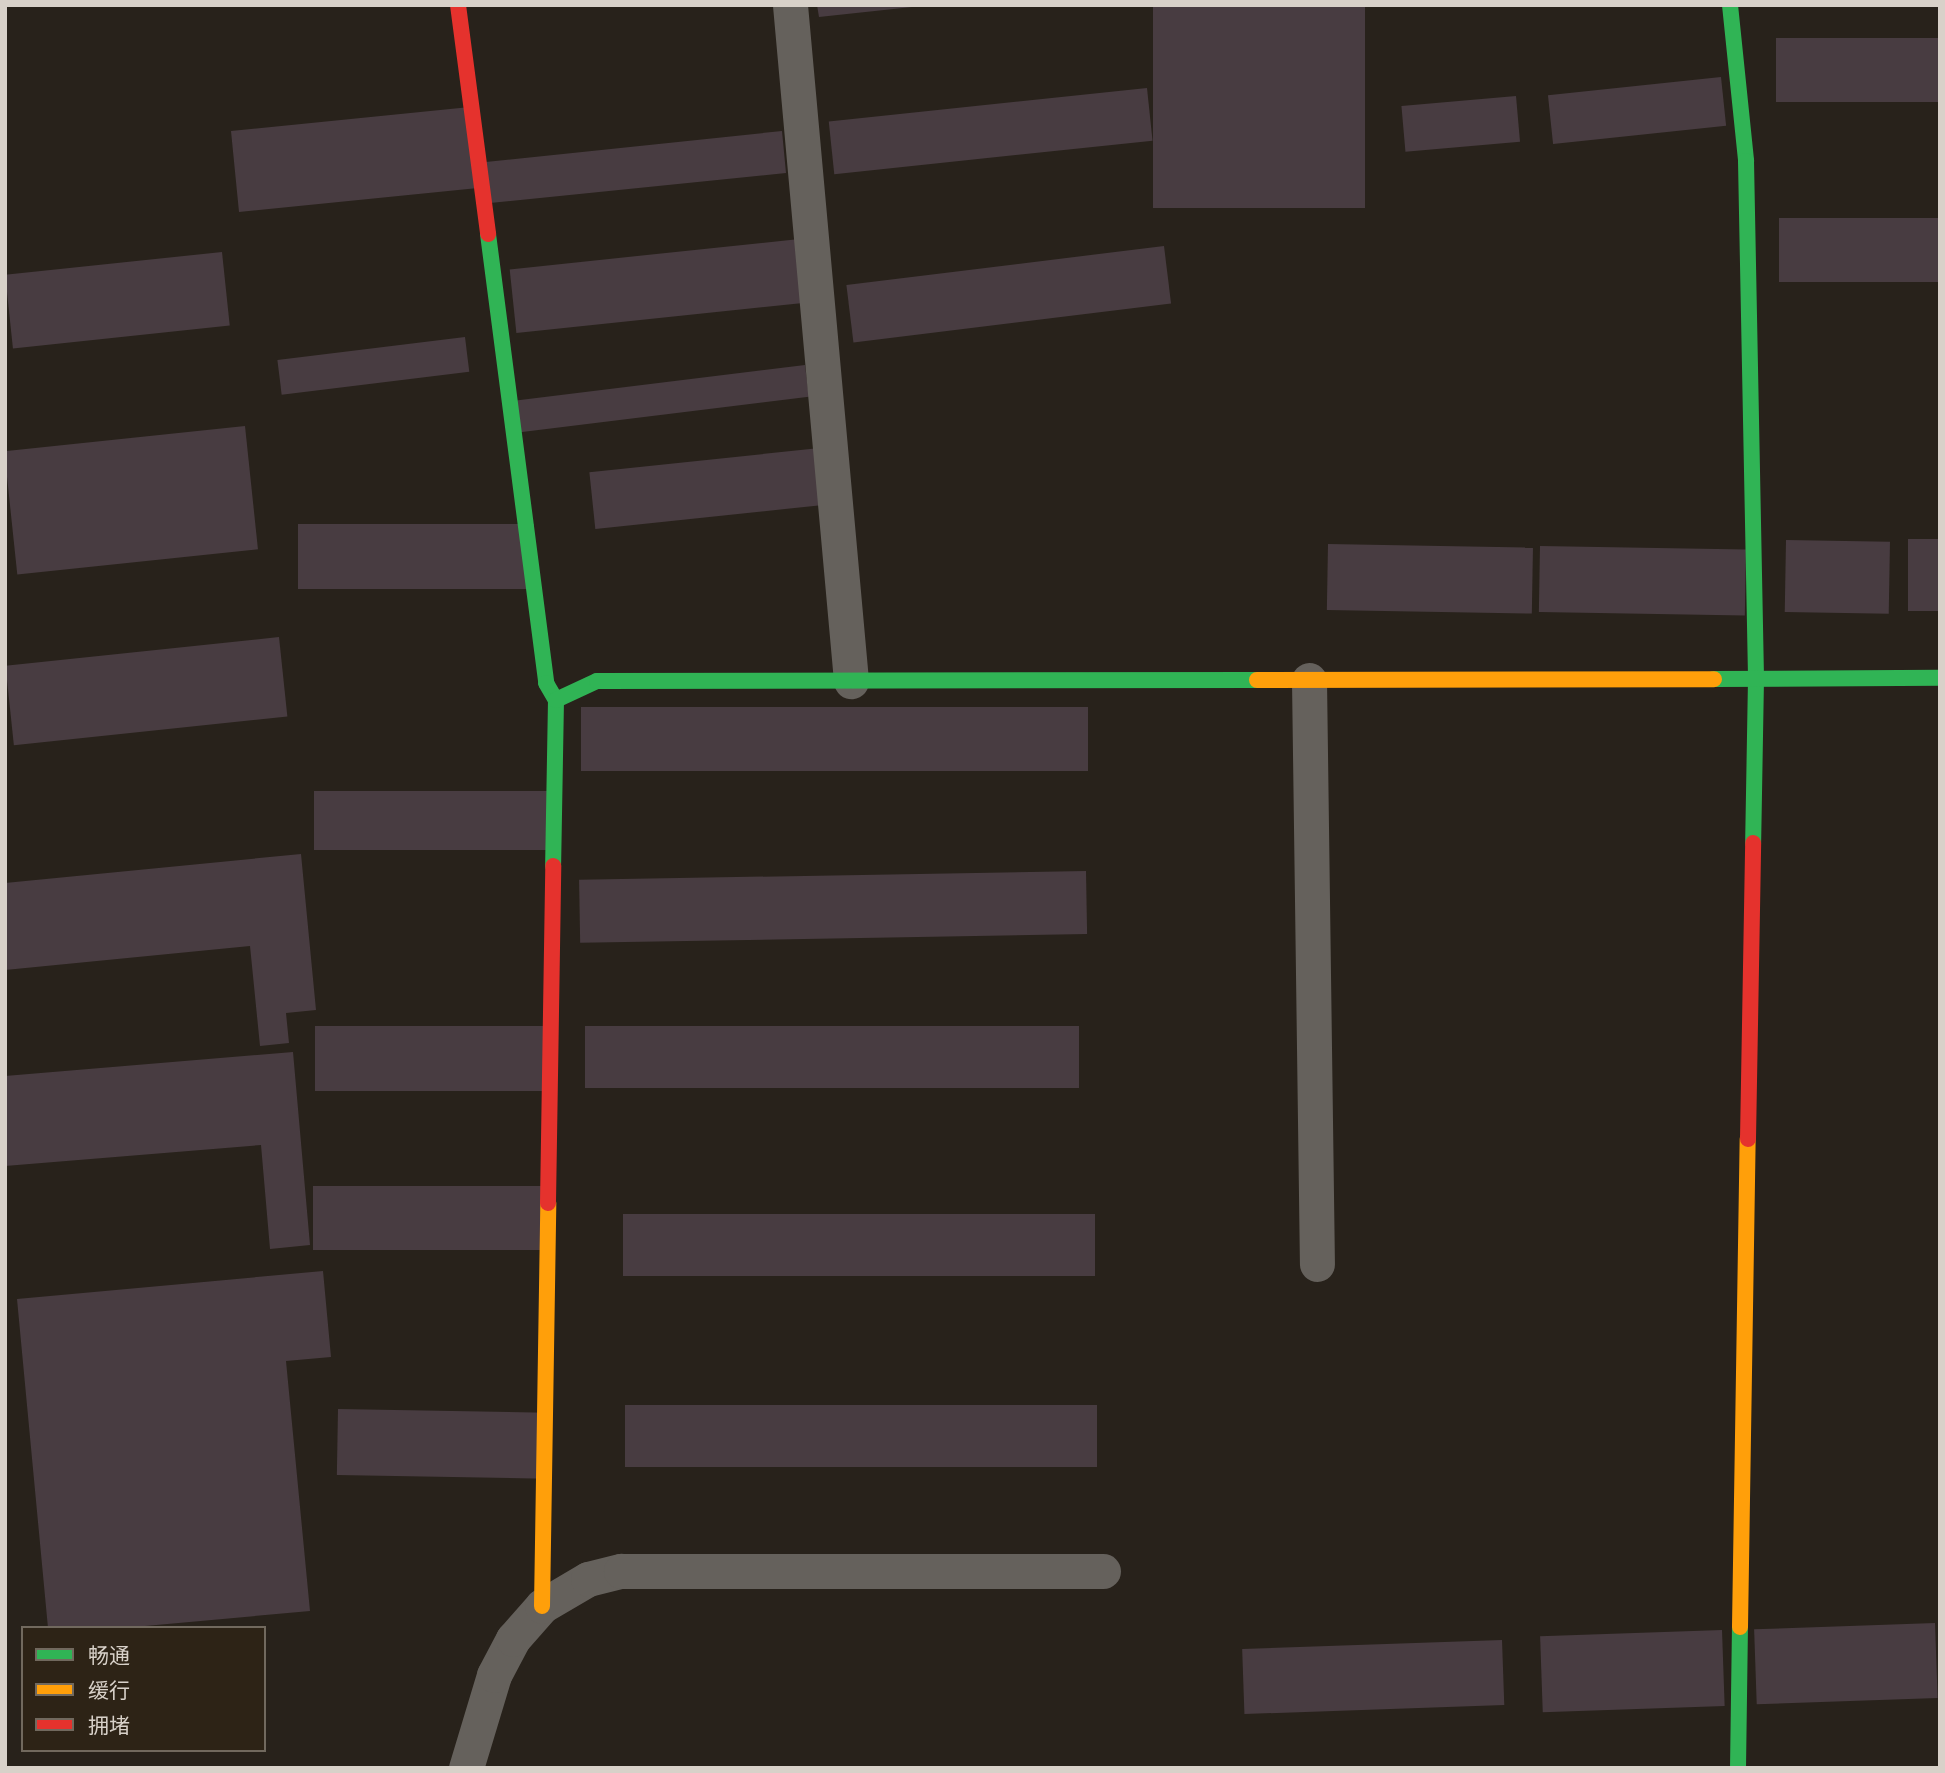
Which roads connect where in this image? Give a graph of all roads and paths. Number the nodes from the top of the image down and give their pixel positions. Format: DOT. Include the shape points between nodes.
graph roads {
  1 [pos="458,5"];
  2 [pos="790,5"];
  3 [pos="1730,5"];
  4 [pos="1940,678"];
  5 [pos="1756,679"];
  6 [pos="1309,680"];
  7 [pos="851,681"];
  8 [pos="556,701"];
  9 [pos="1317,1264"];
  10 [pos="1103,1570"];
  11 [pos="542,1606"];
  12 [pos="466,1768"];
  13 [pos="1738,1768"];
  1 -- 8 [label="street" via="546,683"];
  2 -- 7 [label="street"];
  3 -- 5 [label="street" via="1746,160"];
  4 -- 5 [label="street"];
  5 -- 6 [label="street"];
  5 -- 13 [label="street"];
  6 -- 7 [label="street"];
  6 -- 9 [label="street"];
  7 -- 8 [label="street" via="597,681"];
  8 -- 11 [label="street"];
  10 -- 11 [label="street" via="621,1571 588,1579"];
  11 -- 12 [label="street" via="513,1639 494,1675"];
}
